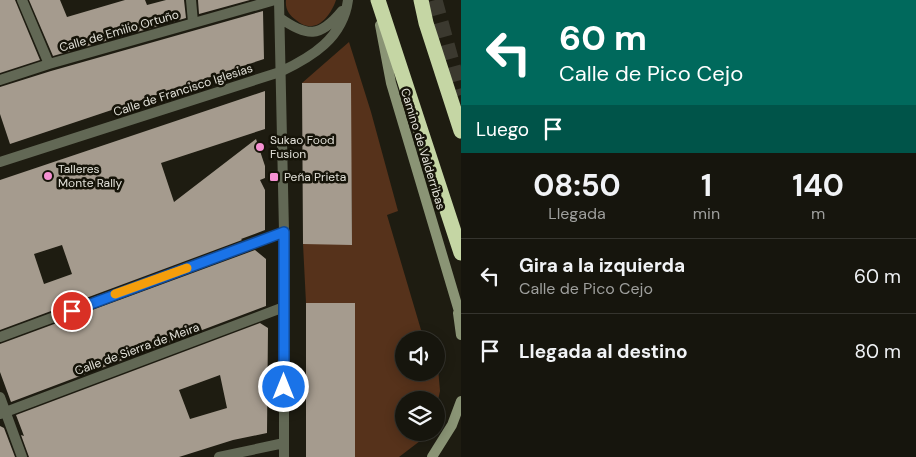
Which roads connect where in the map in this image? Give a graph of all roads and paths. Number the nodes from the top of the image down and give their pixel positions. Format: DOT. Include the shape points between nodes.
graph roads {
  1 [pos="22,0"];
  2 [pos="191,0"];
  3 [pos="275,0"];
  4 [pos="279,0"];
  5 [pos="377,0"];
  6 [pos="421,0"];
  7 [pos="347,3"];
  8 [pos="280,18"];
  9 [pos="193,22"];
  10 [pos="49,64"];
  11 [pos="280,72"];
  12 [pos="0,80"];
  13 [pos="461,131"];
  14 [pos="0,162"];
  15 [pos="284,232"];
  16 [pos="461,253"];
  17 [pos="456,302"];
  18 [pos="284,308"];
  19 [pos="461,318"];
  20 [pos="461,335"];
  21 [pos="0,337"];
  22 [pos="0,397"];
  23 [pos="461,402"];
  24 [pos="3,413"];
  25 [pos="284,443"];
  26 [pos="22,457"];
  27 [pos="219,457"];
  28 [pos="284,457"];
  29 [pos="432,457"];
  1 -- 10 [label="street"];
  2 -- 9 [label="street"];
  3 -- 9 [label="street, Calle de Emilio Ortuño"];
  4 -- 8 [label="street"];
  5 -- 16 [label="highway"];
  5 -- 17 [label="main road, Camino de Valderribas" via="390,83"];
  6 -- 13 [label="highway"];
  7 -- 8 [label="street, Calle de Francisco Iglesias" via="332,24 311,32 294,28"];
  7 -- 11 [label="street, Calle de Francisco Iglesias" via="340,25 330,40 305,60"];
  8 -- 11 [label="street"];
  9 -- 10 [label="street, Calle de Emilio Ortuño"];
  10 -- 12 [label="street, Calle de Emilio Ortuño"];
  11 -- 14 [label="street, Calle de Francisco Iglesias"];
  11 -- 15 [label="street"];
  15 -- 18 [label="street"];
  15 -- 21 [label="street"];
  17 -- 19 [label="main road"];
  17 -- 20 [label="main road"];
  18 -- 24 [label="street, Calle de Sierra de Meira"];
  18 -- 25 [label="street"];
  22 -- 24 [label="street"];
  23 -- 29 [label="main road" via="452,425"];
  24 -- 26 [label="street"];
  25 -- 27 [label="street"];
  25 -- 28 [label="street"];
}
